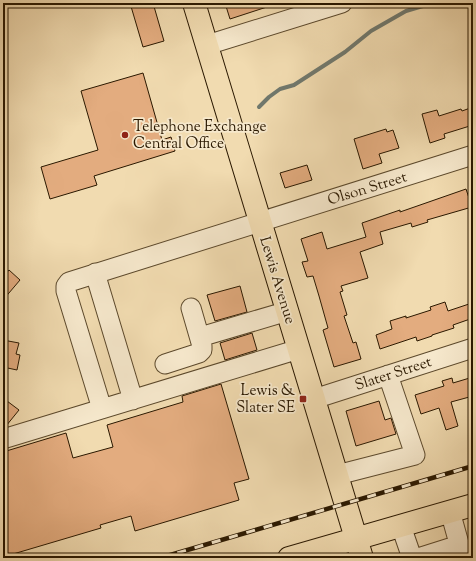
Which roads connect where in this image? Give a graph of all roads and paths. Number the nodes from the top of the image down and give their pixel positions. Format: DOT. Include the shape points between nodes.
graph roads {
  1 [pos="194,3"];
  2 [pos="342,3"];
  3 [pos="207,45"];
  4 [pos="473,155"];
  5 [pos="261,221"];
  6 [pos="95,273"];
  7 [pos="191,308"];
  8 [pos="288,311"];
  9 [pos="200,337"];
  10 [pos="473,348"];
  11 [pos="299,349"];
  12 [pos="164,364"];
  13 [pos="388,375"];
  14 [pos="314,398"];
  15 [pos="133,400"];
  16 [pos="102,409"];
  17 [pos="3,439"];
  18 [pos="337,475"];
  19 [pos="473,504"];
  20 [pos="450,511"];
  21 [pos="401,526"];
  22 [pos="359,548"];
  23 [pos="461,552"];
  24 [pos="289,558"];
  25 [pos="412,558"];
  26 [pos="418,558"];
  1 -- 3 [label="main road, Lewis Avenue"];
  2 -- 3 [label="street"];
  3 -- 5 [label="main road, Lewis Avenue"];
  4 -- 5 [label="street, Olson Street"];
  5 -- 6 [label="street, Olson Street"];
  5 -- 8 [label="main road, Lewis Avenue"];
  6 -- 15 [label="street"];
  6 -- 16 [label="street, Olson Street" via="69,282 66,291"];
  7 -- 9 [label="street"];
  8 -- 9 [label="street"];
  8 -- 11 [label="main road, Lewis Avenue"];
  9 -- 12 [label="street" via="202,350 199,353"];
  10 -- 13 [label="street, Slater Street"];
  11 -- 14 [label="main road, Lewis Avenue"];
  11 -- 15 [label="street"];
  13 -- 14 [label="street, Slater Street"];
  13 -- 18 [label="street" via="415,455"];
  14 -- 18 [label="main road, Lewis Avenue"];
  15 -- 16 [label="street"];
  16 -- 17 [label="street"];
  18 -- 22 [label="main road, Lewis Avenue"];
  19 -- 20 [label="main road"];
  20 -- 21 [label="main road"];
  20 -- 23 [label="street"];
  21 -- 22 [label="main road"];
  21 -- 25 [label="street"];
  22 -- 24 [label="main road"];
  23 -- 26 [label="street"];
}
